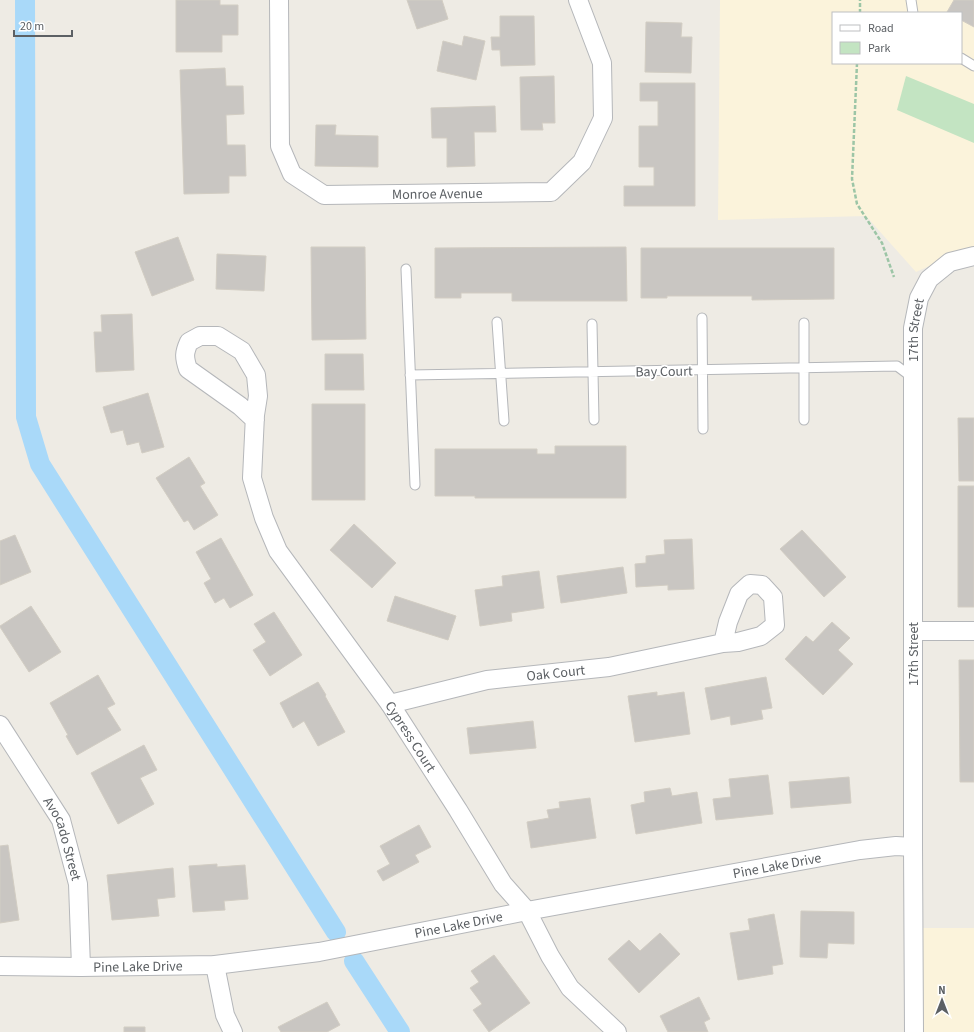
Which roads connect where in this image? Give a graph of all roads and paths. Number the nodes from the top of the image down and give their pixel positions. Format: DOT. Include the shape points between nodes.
graph roads {
  1 [pos="279,0"];
  2 [pos="578,0"];
  3 [pos="860,0"];
  4 [pos="911,0"];
  5 [pos="860,12"];
  6 [pos="912,12"];
  7 [pos="962,59"];
  8 [pos="857,64"];
  9 [pos="974,66"];
  10 [pos="974,256"];
  11 [pos="406,269"];
  12 [pos="894,277"];
  13 [pos="702,318"];
  14 [pos="497,322"];
  15 [pos="804,323"];
  16 [pos="592,324"];
  17 [pos="804,368"];
  18 [pos="702,370"];
  19 [pos="593,372"];
  20 [pos="500,374"];
  21 [pos="410,376"];
  22 [pos="913,378"];
  23 [pos="255,420"];
  24 [pos="594,420"];
  25 [pos="804,420"];
  26 [pos="504,421"];
  27 [pos="703,429"];
  28 [pos="415,485"];
  29 [pos="913,631"];
  30 [pos="974,631"];
  31 [pos="723,643"];
  32 [pos="390,704"];
  33 [pos="0,725"];
  34 [pos="913,847"];
  35 [pos="527,911"];
  36 [pos="215,965"];
  37 [pos="0,966"];
  38 [pos="81,967"];
  39 [pos="233,1032"];
  40 [pos="617,1032"];
  41 [pos="914,1032"];
  1 -- 2 [label="street, Monroe Avenue" via="280,146 292,174 324,195 551,192 582,162 603,118 602,63"];
  3 -- 5 [label="path"];
  4 -- 6 [label="lane"];
  7 -- 9 [label="lane"];
  8 -- 12 [label="path" via="852,179 857,204 882,243"];
  10 -- 22 [label="street, 17th Street" via="950,262 929,278 920,298 913,328"];
  11 -- 21 [label="lane"];
  13 -- 18 [label="lane"];
  14 -- 20 [label="lane"];
  15 -- 17 [label="lane"];
  16 -- 19 [label="lane"];
  17 -- 18 [label="lane, Bay Court"];
  17 -- 22 [label="lane, Bay Court" via="897,366"];
  17 -- 25 [label="lane"];
  18 -- 19 [label="lane, Bay Court"];
  18 -- 27 [label="lane"];
  19 -- 20 [label="lane, Bay Court"];
  19 -- 24 [label="lane"];
  20 -- 21 [label="lane, Bay Court"];
  20 -- 26 [label="lane"];
  21 -- 28 [label="lane"];
  22 -- 29 [label="street, 17th Street"];
  23 -- 23 [label="street, Cypress Court" via="258,396 256,375 242,351 218,336 200,336 189,342 185,359 188,369 240,406"];
  23 -- 32 [label="street, Cypress Court" via="252,478 264,518 278,551"];
  29 -- 30 [label="street"];
  29 -- 34 [label="street, 17th Street"];
  31 -- 32 [label="street, Oak Court" via="609,667 487,680"];
  32 -- 35 [label="street, Cypress Court" via="503,884"];
  33 -- 38 [label="street, Avocado Street" via="61,820 78,884"];
  34 -- 35 [label="street, Pine Lake Drive" via="860,850"];
  34 -- 41 [label="street, 17th Street"];
  35 -- 36 [label="street, Pine Lake Drive" via="319,952"];
  35 -- 40 [label="street, Cypress Court" via="570,988"];
  36 -- 38 [label="street, Pine Lake Drive"];
  36 -- 39 [label="street" via="225,1015"];
  37 -- 38 [label="street, Pine Lake Drive"];
}
